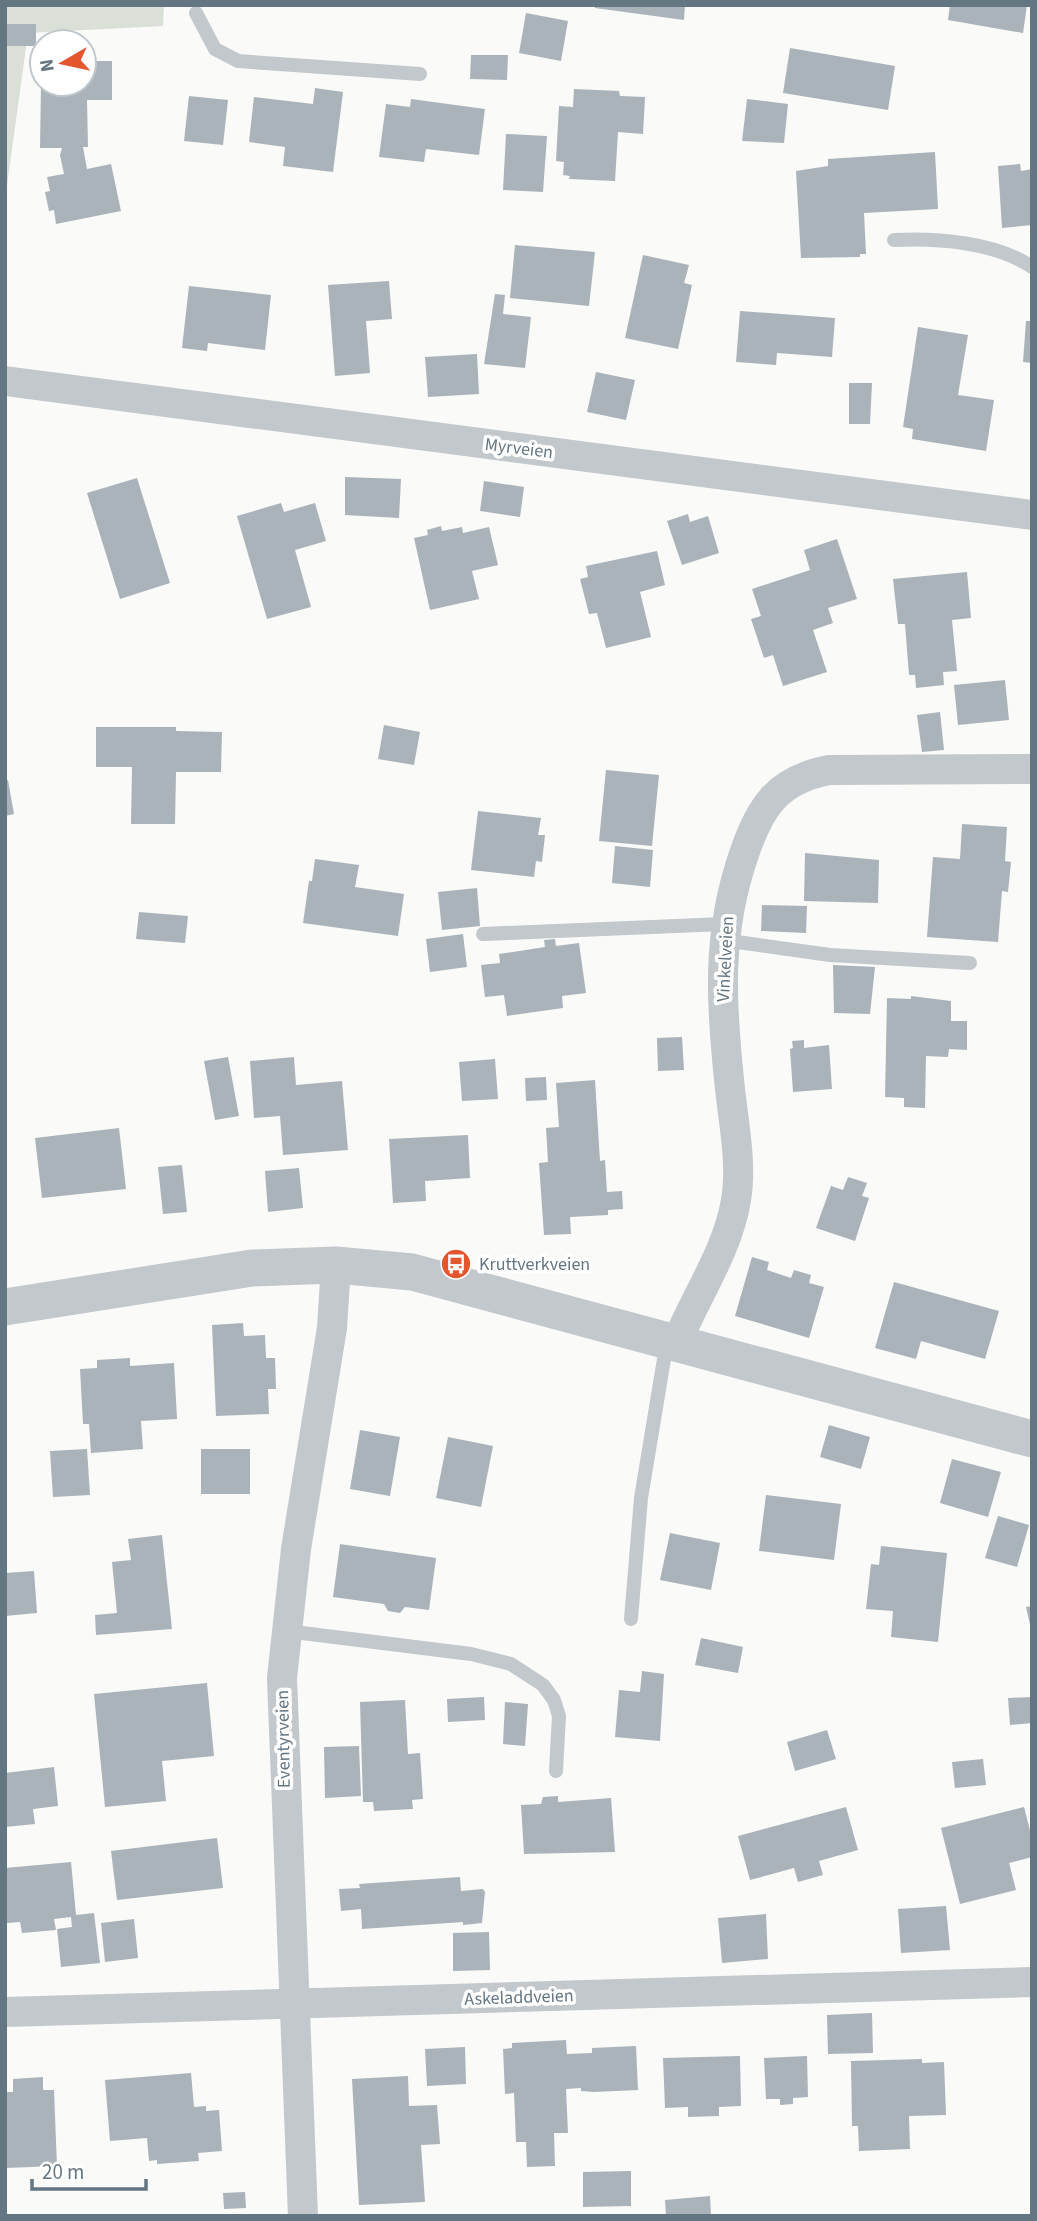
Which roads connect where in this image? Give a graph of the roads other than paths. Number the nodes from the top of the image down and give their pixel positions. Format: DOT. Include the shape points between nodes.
graph roads {
  1 [pos="196,13"];
  2 [pos="420,74"];
  3 [pos="894,240"];
  4 [pos="1032,267"];
  5 [pos="5,381"];
  6 [pos="1032,515"];
  7 [pos="1032,769"];
  8 [pos="724,932"];
  9 [pos="483,934"];
  10 [pos="970,963"];
  11 [pos="336,1265"];
  12 [pos="5,1307"];
  13 [pos="672,1341"];
  14 [pos="1032,1439"];
  15 [pos="631,1619"];
  16 [pos="286,1631"];
  17 [pos="556,1771"];
  18 [pos="1032,1982"];
  19 [pos="293,2004"];
  20 [pos="5,2012"];
  21 [pos="303,2216"];
  1 -- 2 [label="lane" via="215,49 238,61"];
  3 -- 4 [label="lane" via="940,238"];
  5 -- 6 [label="street, Myrveien"];
  7 -- 8 [label="street, Vinkelveien" via="829,771 791,782 765,807 754,827 734,881"];
  8 -- 9 [label="lane"];
  8 -- 10 [label="lane" via="830,955"];
  8 -- 13 [label="street, Vinkelveien" via="721,992 737,1199 724,1243"];
  11 -- 12 [label="street" via="214,1273"];
  11 -- 13 [label="street" via="451,1280"];
  11 -- 16 [label="street, Eventyrveien" via="331,1328"];
  13 -- 14 [label="street"];
  13 -- 15 [label="lane" via="641,1498"];
  16 -- 17 [label="lane" via="471,1654 520,1669 543,1685 554,1700 559,1716"];
  16 -- 19 [label="street, Eventyrveien" via="281,1717"];
  18 -- 19 [label="street, Askeladdveien"];
  19 -- 20 [label="street, Askeladdveien"];
  19 -- 21 [label="street, Eventyrveien"];
}
